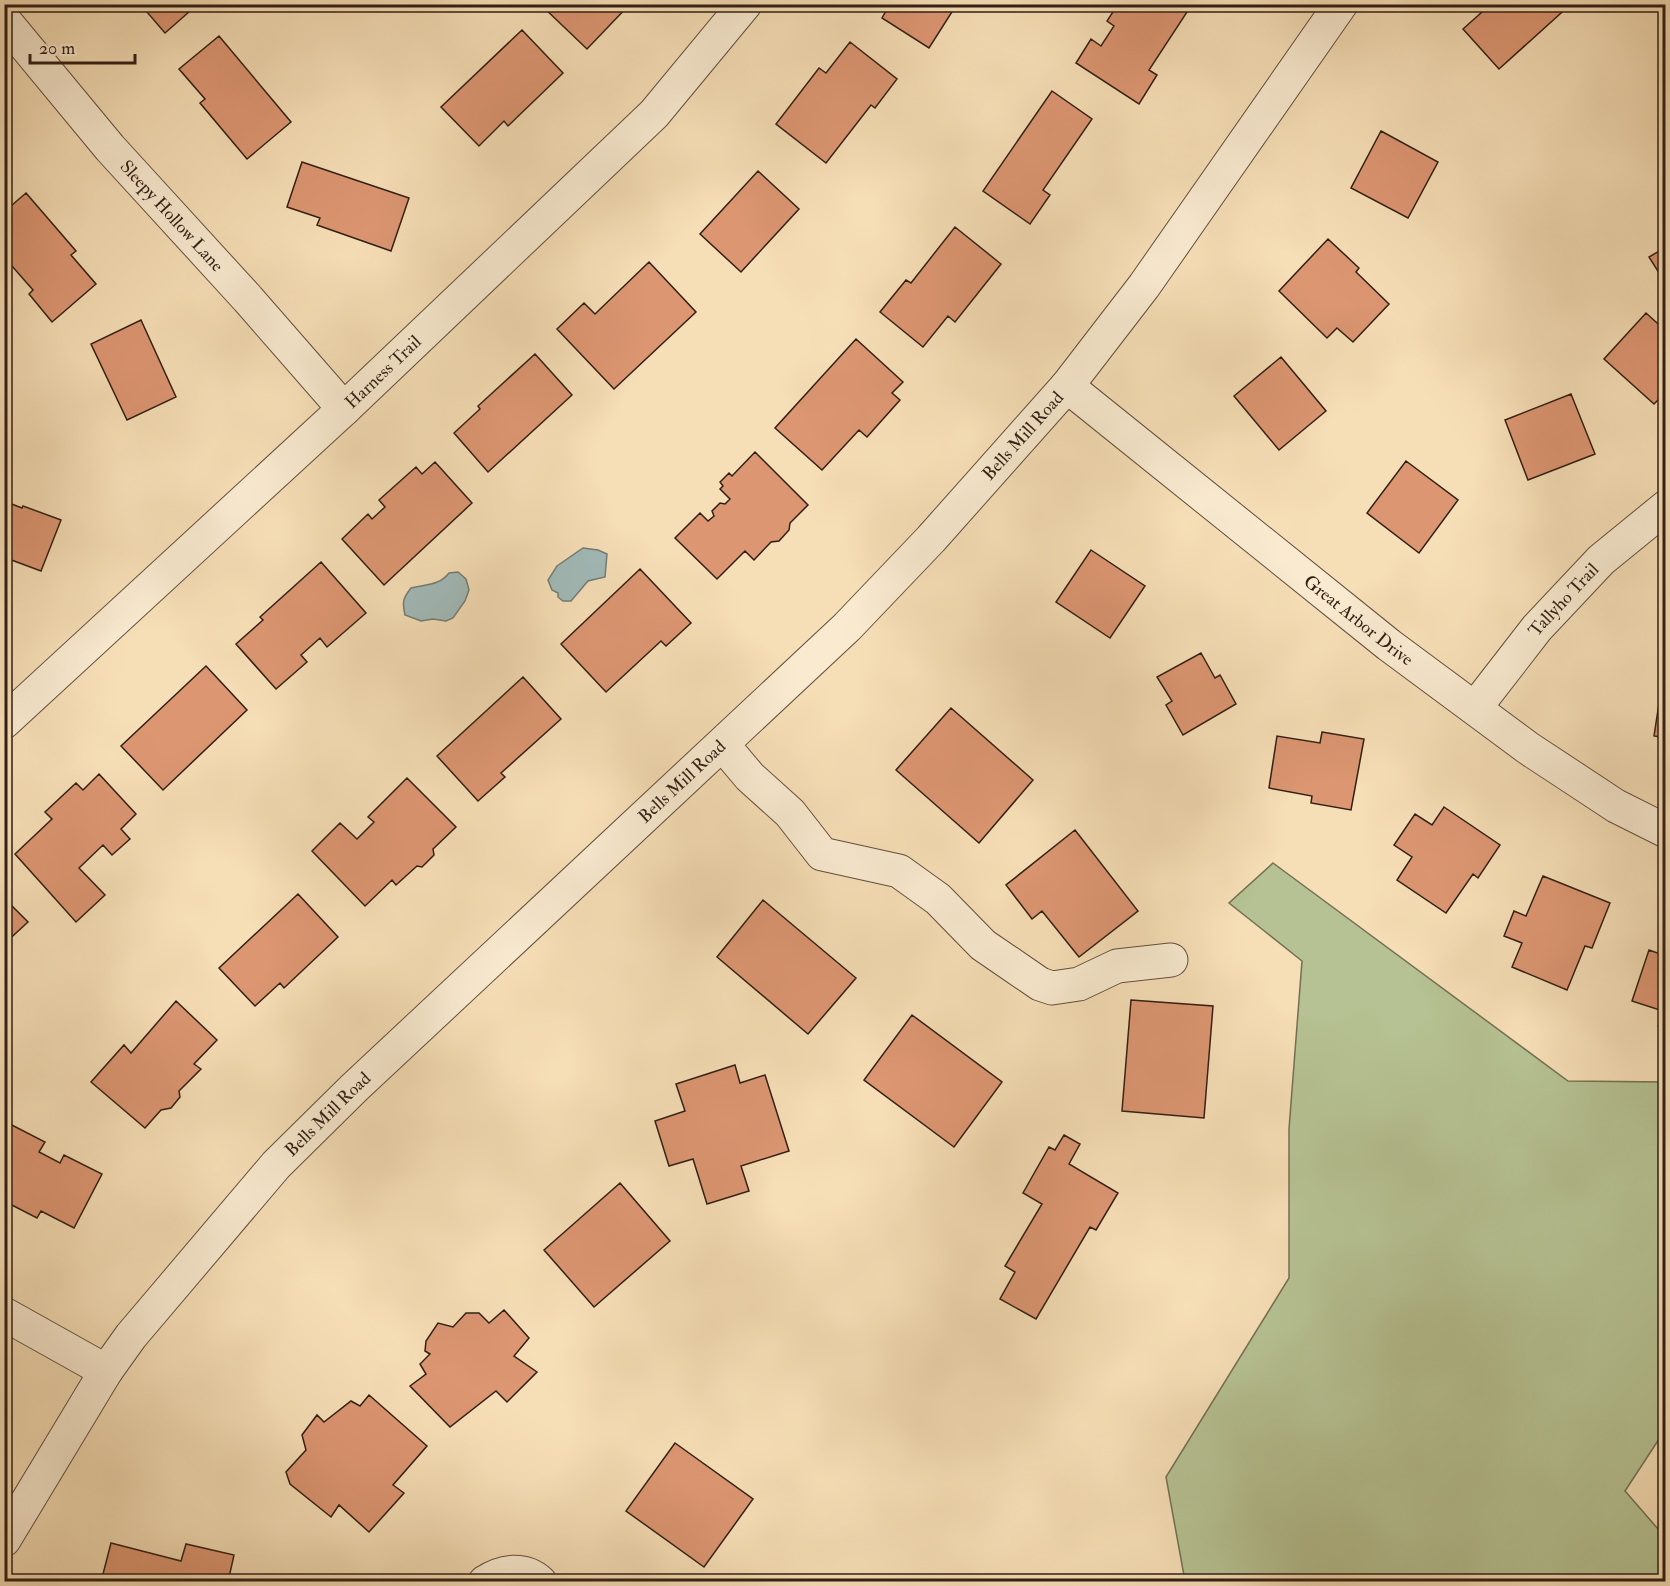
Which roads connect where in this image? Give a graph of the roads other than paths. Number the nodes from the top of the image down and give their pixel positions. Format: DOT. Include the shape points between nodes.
graph roads {
  1 [pos="745,4"];
  2 [pos="1341,4"];
  3 [pos="4,20"];
  4 [pos="1067,386"];
  5 [pos="344,409"];
  6 [pos="1665,507"];
  7 [pos="1475,708"];
  8 [pos="4,722"];
  9 [pos="723,745"];
  10 [pos="1665,831"];
  11 [pos="1171,960"];
  12 [pos="4,1314"];
  13 [pos="106,1371"];
  14 [pos="4,1540"];
  15 [pos="485,1581"];
  16 [pos="540,1581"];
  1 -- 5 [label="street, Harness Trail" via="654,114"];
  2 -- 4 [label="street, Bells Mill Road" via="1151,276"];
  3 -- 5 [label="street, Sleepy Hollow Lane" via="110,148"];
  4 -- 7 [label="street, Great Arbor Drive" via="1389,645"];
  4 -- 9 [label="street, Bells Mill Road" via="847,627"];
  5 -- 8 [label="street, Harness Trail"];
  6 -- 7 [label="street, Tallyho Trail" via="1601,560 1537,627"];
  7 -- 10 [label="street, Great Arbor Drive" via="1571,778"];
  9 -- 11 [label="street" via="750,777 790,813 822,854 899,871 938,899 983,945 1040,984 1052,988 1079,984 1117,966"];
  9 -- 13 [label="street, Bells Mill Road" via="298,1142 131,1336"];
  12 -- 13 [label="street"];
  13 -- 14 [label="street, Bells Mill Road"];
  15 -- 16 [label="street" via="508,1571"];
}
